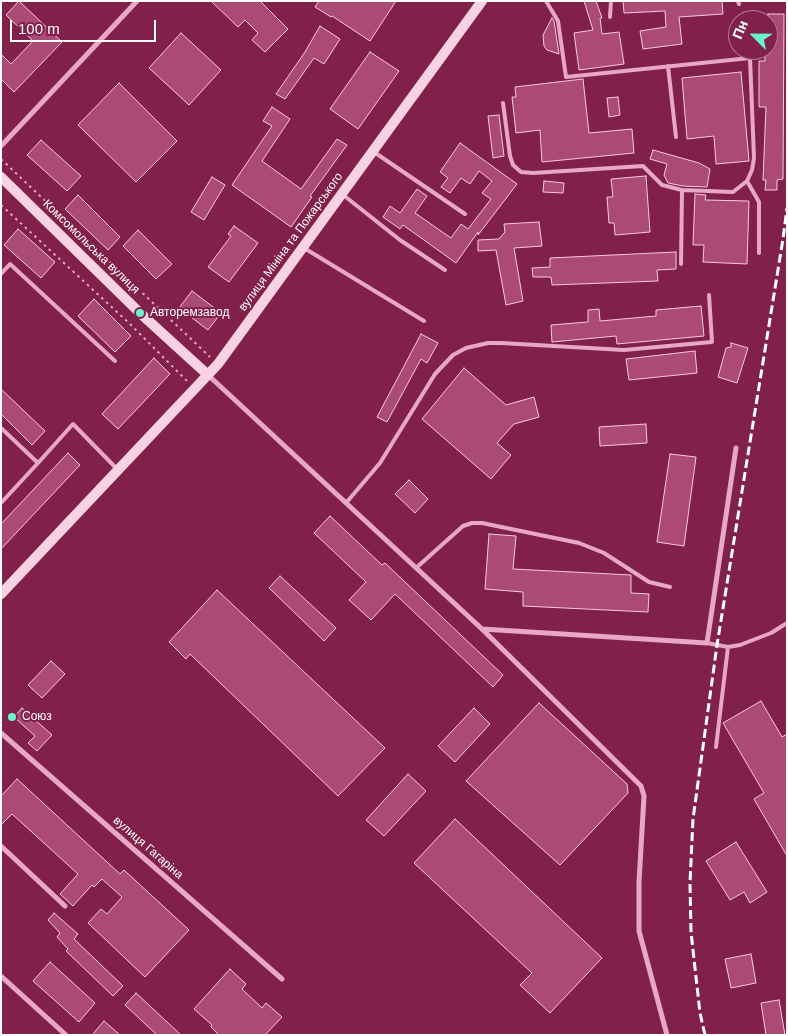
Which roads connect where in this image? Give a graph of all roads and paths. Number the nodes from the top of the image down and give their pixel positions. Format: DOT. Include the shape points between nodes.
graph roads {
  1 [pos="137,1"];
  2 [pos="482,1"];
  3 [pos="546,1"];
  4 [pos="611,1"];
  5 [pos="610,17"];
  6 [pos="668,66"];
  7 [pos="503,103"];
  8 [pos="676,137"];
  9 [pos="1,146"];
  10 [pos="372,150"];
  11 [pos="1,159"];
  12 [pos="1,177"];
  13 [pos="747,181"];
  14 [pos="682,190"];
  15 [pos="341,194"];
  16 [pos="1,205"];
  17 [pos="465,214"];
  18 [pos="302,247"];
  19 [pos="759,253"];
  20 [pos="681,264"];
  21 [pos="445,270"];
  22 [pos="1,274"];
  23 [pos="709,295"];
  24 [pos="424,321"];
  25 [pos="115,361"];
  26 [pos="218,364"];
  27 [pos="208,376"];
  28 [pos="195,389"];
  29 [pos="1,428"];
  30 [pos="736,448"];
  31 [pos="38,463"];
  32 [pos="118,470"];
  33 [pos="1,503"];
  34 [pos="346,503"];
  35 [pos="416,568"];
  36 [pos="670,587"];
  37 [pos="1,594"];
  38 [pos="787,623"];
  39 [pos="482,629"];
  40 [pos="707,643"];
  41 [pos="728,647"];
  42 [pos="1,733"];
  43 [pos="716,747"];
  44 [pos="1,846"];
  45 [pos="65,906"];
  46 [pos="1,976"];
  47 [pos="282,978"];
  48 [pos="66,1035"];
  49 [pos="667,1035"];
  1 -- 9 [label="street"];
  2 -- 10 [label="street, вулиця Мініна та Пожарського"];
  3 -- 6 [label="lane" via="558,21 566,77"];
  4 -- 5 [label="lane"];
  6 -- 8 [label="lane"];
  6 -- 13 [label="lane" via="750,58 754,158"];
  7 -- 14 [label="lane" via="510,156 521,172 643,166 662,185"];
  10 -- 15 [label="street, вулиця Мініна та Пожарського"];
  10 -- 17 [label="lane"];
  11 -- 26 [label="path"];
  12 -- 27 [label="street, Комсомольська вулиця"];
  13 -- 14 [label="lane" via="733,192"];
  13 -- 19 [label="lane" via="759,202"];
  14 -- 20 [label="lane"];
  15 -- 18 [label="street, вулиця Мініна та Пожарського"];
  15 -- 21 [label="lane"];
  16 -- 28 [label="path"];
  18 -- 24 [label="lane"];
  18 -- 26 [label="street, вулиця Мініна та Пожарського"];
  22 -- 25 [label="lane" via="10,264"];
  23 -- 34 [label="lane" via="712,342 624,350 501,343 466,348 435,374 380,463"];
  26 -- 27 [label="street, вулиця Мініна та Пожарського"];
  27 -- 28 [label="street, вулиця Мініна та Пожарського"];
  27 -- 34 [label="street"];
  28 -- 32 [label="street, вулиця Мініна та Пожарського"];
  29 -- 31 [label="lane"];
  30 -- 40 [label="street"];
  31 -- 32 [label="lane" via="73,424"];
  31 -- 33 [label="lane"];
  32 -- 37 [label="street, вулиця Мініна та Пожарського"];
  34 -- 35 [label="street"];
  35 -- 36 [label="lane" via="463,526 482,523 579,543 604,553 649,582"];
  35 -- 39 [label="street"];
  38 -- 41 [label="lane" via="754,640"];
  39 -- 40 [label="street"];
  39 -- 49 [label="street" via="641,786 644,796 639,931"];
  40 -- 41 [label="lane"];
  41 -- 43 [label="lane"];
  42 -- 47 [label="street, вулиця Гагаріна"];
  44 -- 45 [label="street"];
  46 -- 48 [label="street"];
}
